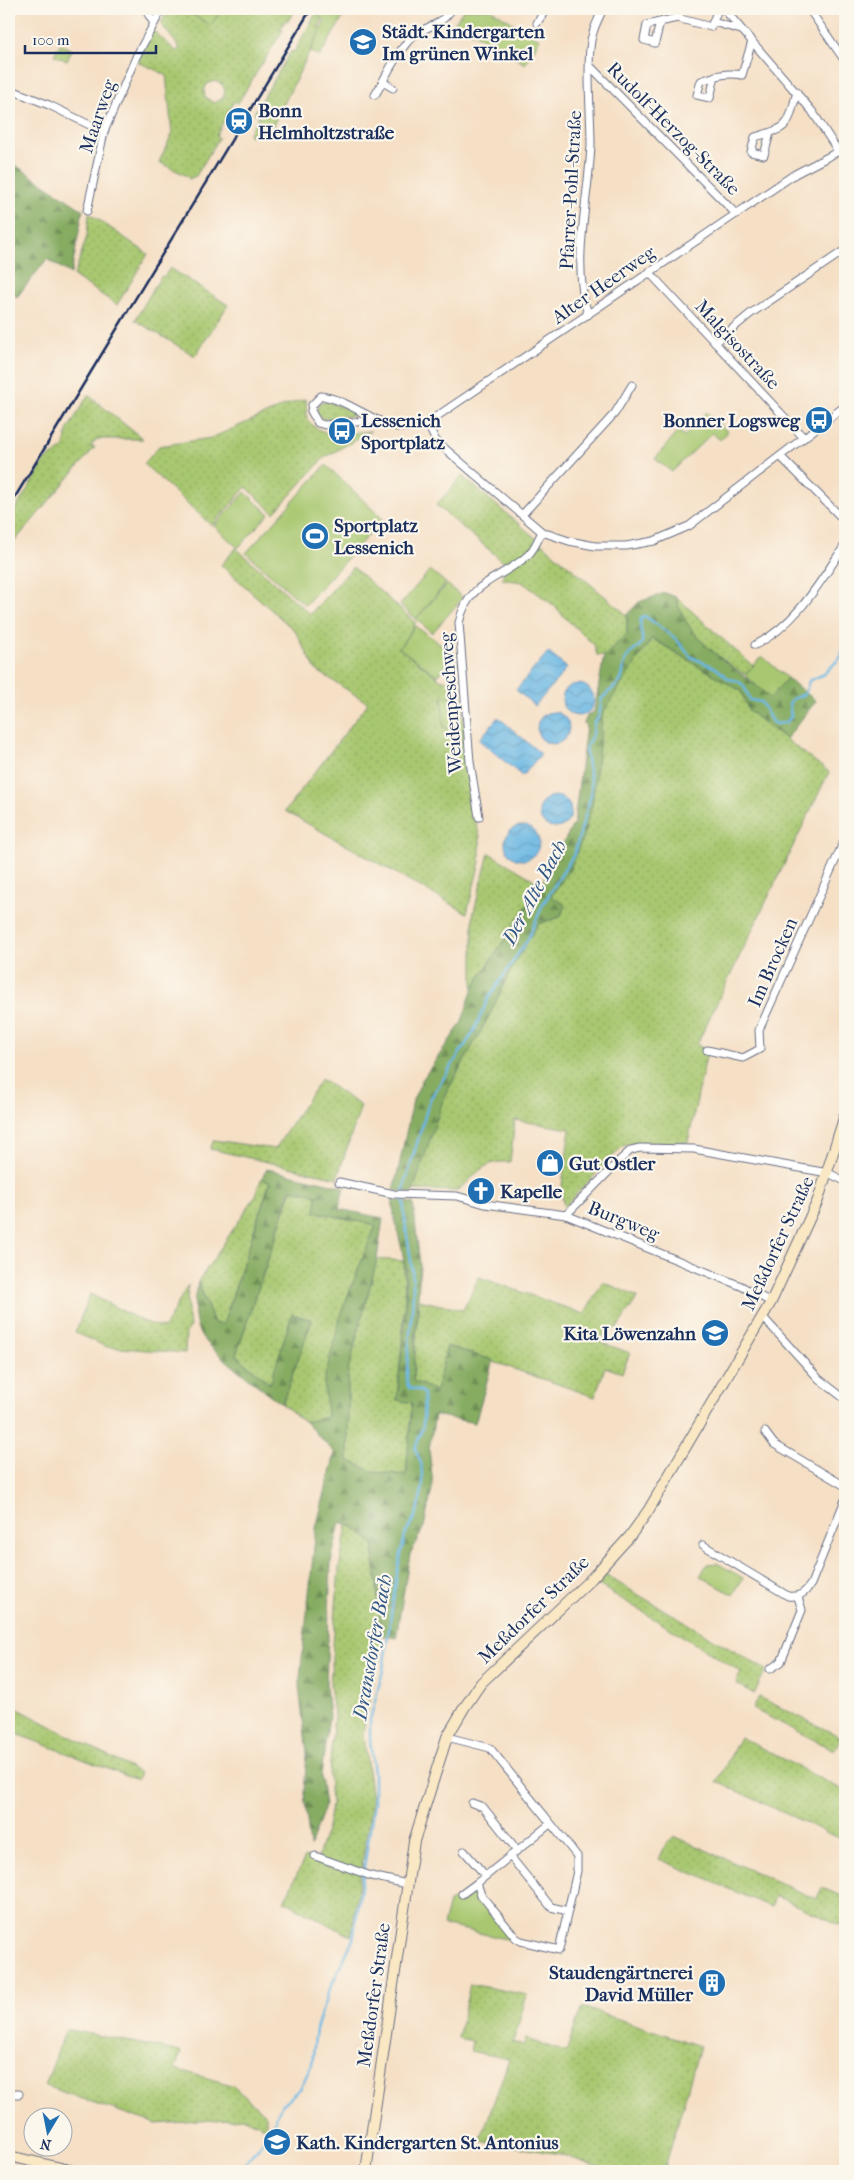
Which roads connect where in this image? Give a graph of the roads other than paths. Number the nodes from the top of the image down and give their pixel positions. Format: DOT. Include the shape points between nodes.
graph roads {
  1 [pos="145,9"];
  2 [pos="162,9"];
  3 [pos="452,9"];
  4 [pos="546,9"];
  5 [pos="604,9"];
  6 [pos="718,9"];
  7 [pos="724,9"];
  8 [pos="809,9"];
  9 [pos="153,22"];
  10 [pos="660,22"];
  11 [pos="712,22"];
  12 [pos="537,24"];
  13 [pos="742,30"];
  14 [pos="752,41"];
  15 [pos="845,61"];
  16 [pos="590,66"];
  17 [pos="715,76"];
  18 [pos="383,82"];
  19 [pos="393,88"];
  20 [pos="9,89"];
  21 [pos="797,92"];
  22 [pos="375,95"];
  23 [pos="104,132"];
  24 [pos="770,133"];
  25 [pos="842,150"];
  26 [pos="87,211"];
  27 [pos="736,214"];
  28 [pos="845,250"];
  29 [pos="649,272"];
  30 [pos="588,315"];
  31 [pos="715,343"];
  32 [pos="632,385"];
  33 [pos="845,406"];
  34 [pos="376,420"];
  35 [pos="427,423"];
  36 [pos="804,438"];
  37 [pos="781,457"];
  38 [pos="522,515"];
  39 [pos="845,522"];
  40 [pos="542,532"];
  41 [pos="845,546"];
  42 [pos="755,645"];
  43 [pos="480,817"];
  44 [pos="845,840"];
  45 [pos="707,1050"];
  46 [pos="845,1114"];
  47 [pos="828,1173"];
  48 [pos="845,1181"];
  49 [pos="339,1182"];
  50 [pos="566,1215"];
  51 [pos="771,1302"];
  52 [pos="762,1316"];
  53 [pos="845,1399"];
  54 [pos="765,1432"];
  55 [pos="845,1486"];
  56 [pos="845,1500"];
  57 [pos="703,1545"];
  58 [pos="798,1597"];
  59 [pos="770,1669"];
  60 [pos="447,1737"];
  61 [pos="472,1802"];
  62 [pos="550,1824"];
  63 [pos="517,1850"];
  64 [pos="464,1851"];
  65 [pos="315,1856"];
  66 [pos="510,1856"];
  67 [pos="485,1875"];
  68 [pos="406,1884"];
  69 [pos="477,1884"];
  70 [pos="462,1894"];
  71 [pos="568,1911"];
  72 [pos="9,2094"];
  73 [pos="19,2094"];
  74 [pos="9,2156"];
  75 [pos="74,2171"];
  76 [pos="366,2171"];
  1 -- 9 [label="street"];
  2 -- 9 [label="street, Maarweg"];
  3 -- 18 [label="street" via="445,20 409,40"];
  4 -- 12 [label="street"];
  5 -- 16 [label="street, Rudolf-Herzog-Straße" via="592,35"];
  6 -- 11 [label="street"];
  7 -- 13 [label="street"];
  8 -- 15 [label="street"];
  9 -- 23 [label="street, Maarweg"];
  10 -- 11 [label="street" via="677,18 711,27"];
  11 -- 13 [label="street"];
  13 -- 14 [label="street"];
  14 -- 17 [label="street" via="742,75 729,72"];
  14 -- 21 [label="street"];
  16 -- 27 [label="street, Rudolf-Herzog-Straße"];
  16 -- 30 [label="street, Pfarrer-Pohl-Straße" via="590,145 582,262 582,294"];
  18 -- 19 [label="street"];
  18 -- 22 [label="street"];
  20 -- 23 [label="street"];
  21 -- 24 [label="street" via="788,124"];
  21 -- 25 [label="street"];
  23 -- 26 [label="street, Maarweg"];
  25 -- 27 [label="street, Alter Heerweg" via="795,174"];
  27 -- 29 [label="street, Alter Heerweg"];
  28 -- 31 [label="street" via="750,314"];
  29 -- 30 [label="street, Alter Heerweg"];
  29 -- 31 [label="street, Malgisostraße"];
  30 -- 35 [label="street, Alter Heerweg"];
  31 -- 36 [label="street, Malgisostraße"];
  32 -- 38 [label="street" via="615,413"];
  33 -- 36 [label="street"];
  34 -- 34 [label="street, Alter Heerweg" via="335,398 321,396 312,405 311,411 318,423 326,425"];
  34 -- 35 [label="street, Alter Heerweg" via="392,428 403,429"];
  35 -- 38 [label="street" via="436,441"];
  36 -- 37 [label="street"];
  37 -- 39 [label="street"];
  37 -- 40 [label="street" via="695,522 654,541 626,546 595,546"];
  38 -- 40 [label="street"];
  40 -- 43 [label="street, Weidenpeschweg" via="530,555 479,586 461,613 459,623 470,762 475,804"];
  41 -- 42 [label="street" via="806,600 775,635"];
  44 -- 45 [label="street, Im Brocken" via="759,1030 760,1049 742,1058"];
  46 -- 47 [label="street, Meßdorfer Straße"];
  47 -- 48 [label="street"];
  47 -- 50 [label="street" via="694,1149 640,1148 631,1150 621,1159"];
  47 -- 51 [label="street, Meßdorfer Straße"];
  49 -- 50 [label="street, Burgweg" via="394,1194 457,1196 485,1204"];
  50 -- 51 [label="street, Burgweg" via="741,1286"];
  51 -- 52 [label="street, Meßdorfer Straße"];
  52 -- 53 [label="street" via="819,1379"];
  52 -- 60 [label="street, Meßdorfer Straße" via="630,1536 592,1578 481,1683"];
  54 -- 55 [label="street" via="774,1444"];
  56 -- 58 [label="street" via="811,1584"];
  57 -- 58 [label="street" via="788,1596"];
  58 -- 59 [label="street" via="802,1610 781,1662"];
  60 -- 62 [label="street" via="490,1748"];
  60 -- 68 [label="street, Meßdorfer Straße" via="414,1841"];
  61 -- 63 [label="street" via="483,1807"];
  62 -- 63 [label="street"];
  62 -- 71 [label="street" via="577,1856"];
  63 -- 66 [label="street"];
  64 -- 67 [label="street"];
  65 -- 68 [label="street" via="370,1876"];
  66 -- 67 [label="street"];
  66 -- 71 [label="street" via="551,1907"];
  67 -- 69 [label="street"];
  68 -- 76 [label="street, Meßdorfer Straße"];
  69 -- 70 [label="street"];
  69 -- 71 [label="street" via="481,1894 521,1941 559,1950"];
  72 -- 73 [label="street"];
  74 -- 75 [label="street"];
}
